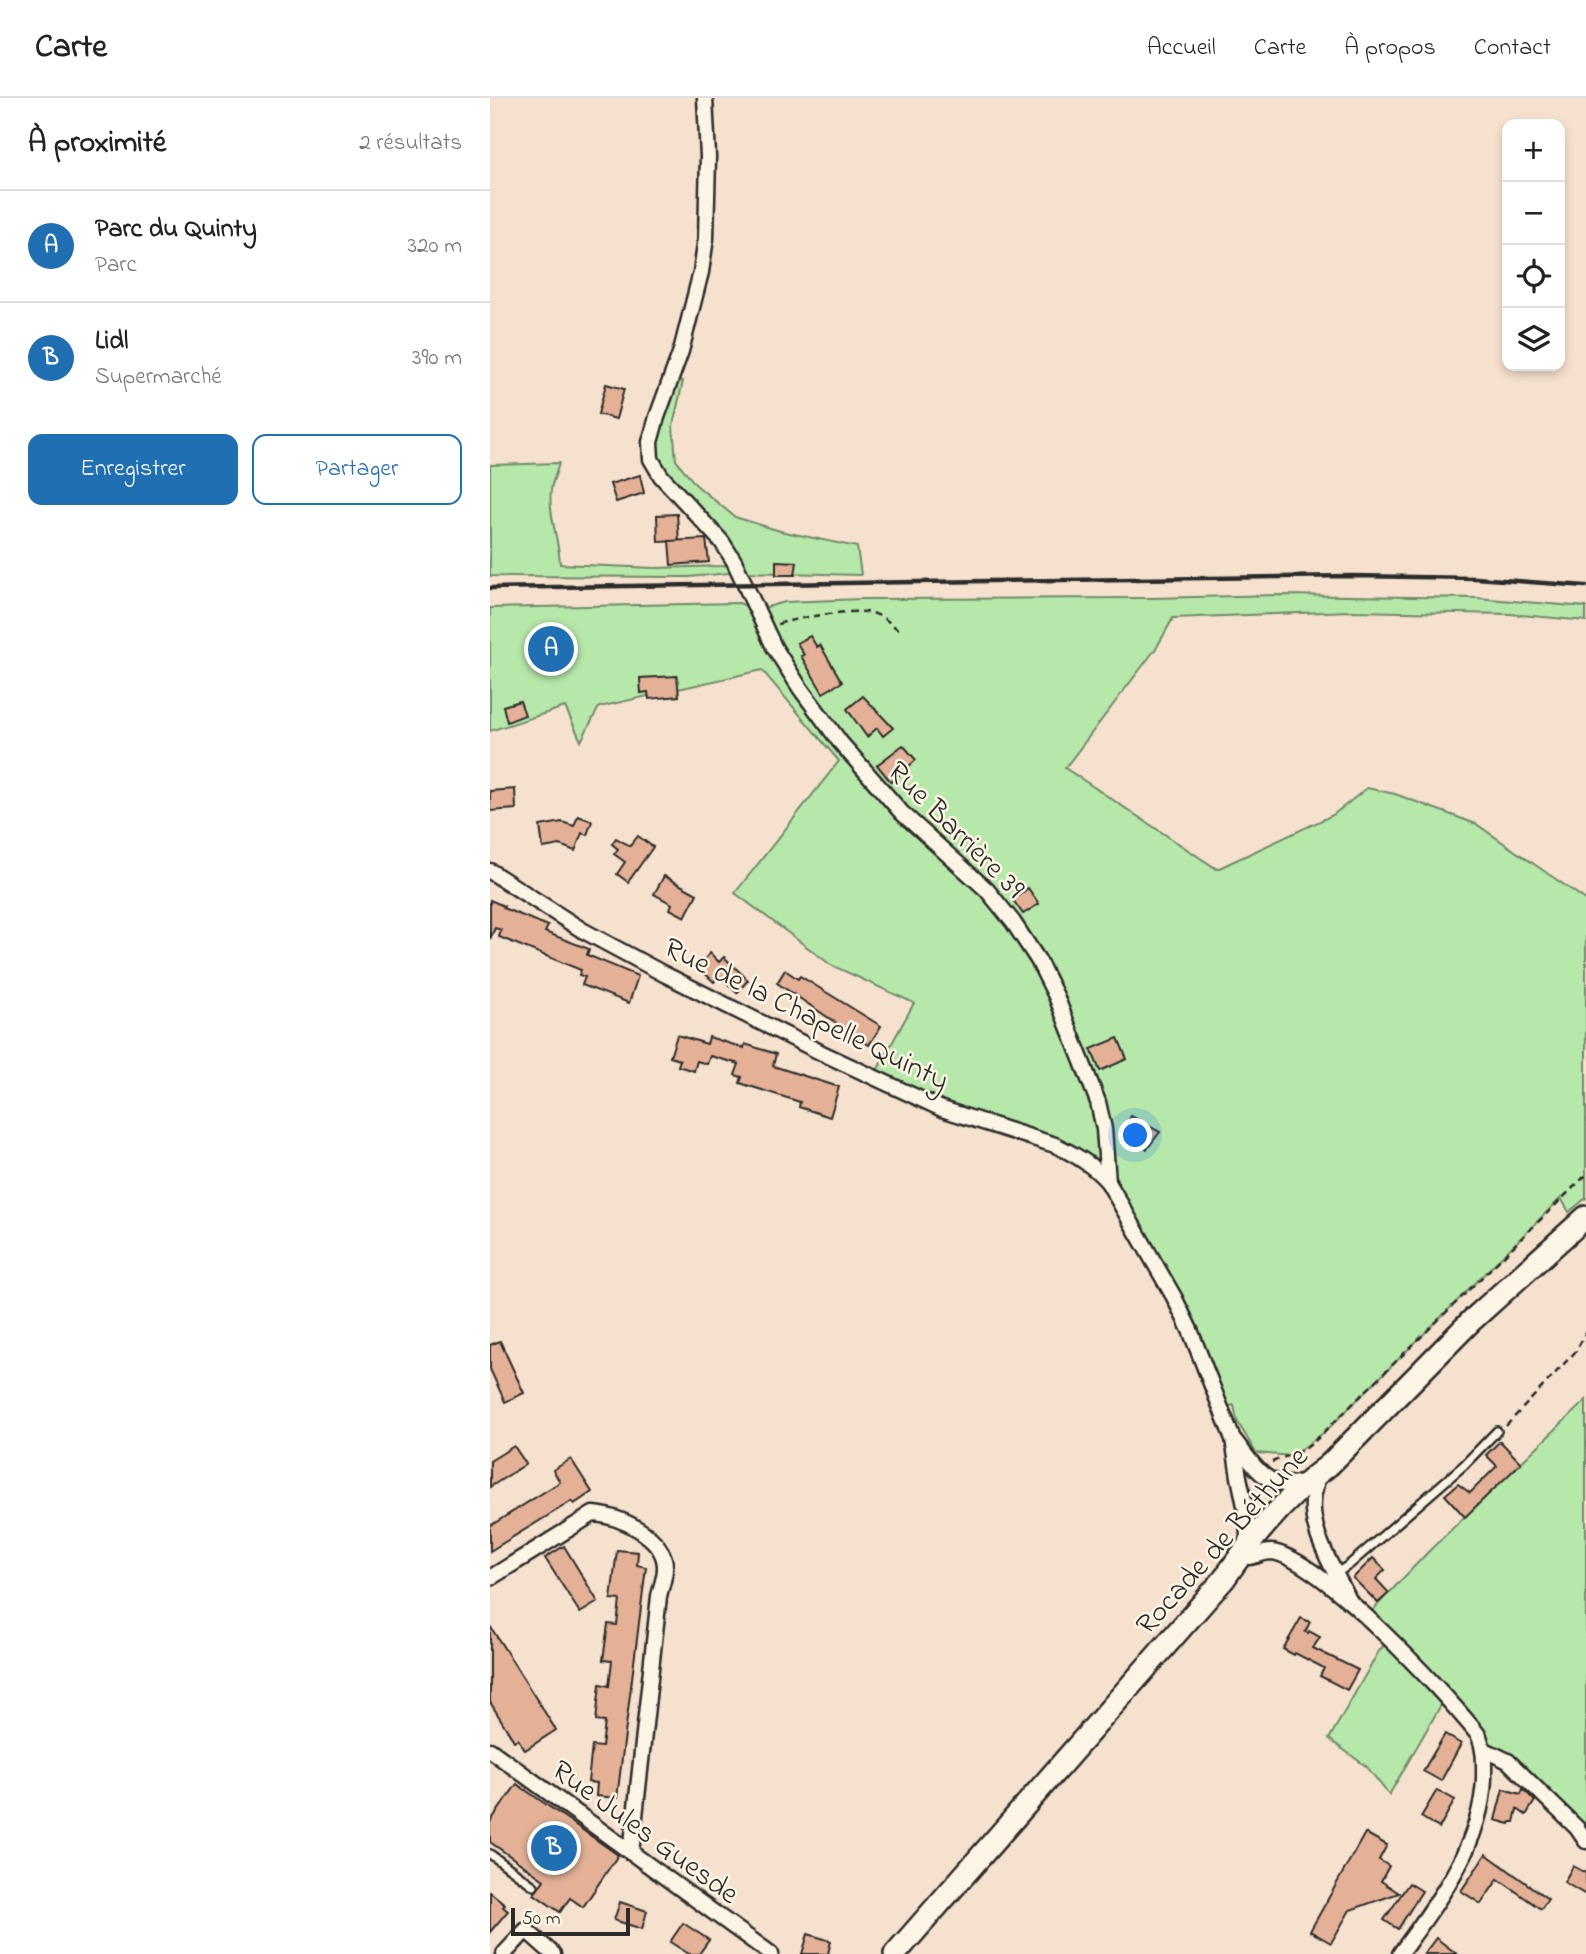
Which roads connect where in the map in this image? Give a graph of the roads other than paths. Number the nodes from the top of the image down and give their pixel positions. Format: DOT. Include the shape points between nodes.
graph roads {
  1 [pos="705,98"];
  2 [pos="490,871"];
  3 [pos="1108,1182"];
  4 [pos="1586,1217"];
  5 [pos="1497,1432"];
  6 [pos="1233,1439"];
  7 [pos="1312,1482"];
  8 [pos="1247,1553"];
  9 [pos="1336,1573"];
  10 [pos="490,1578"];
  11 [pos="1324,1583"];
  12 [pos="1349,1601"];
  13 [pos="490,1750"];
  14 [pos="1485,1750"];
  15 [pos="1586,1841"];
  16 [pos="631,1853"];
  17 [pos="490,1854"];
  18 [pos="534,1886"];
  19 [pos="922,1925"];
  20 [pos="503,1954"];
  21 [pos="553,1954"];
  22 [pos="771,1954"];
  23 [pos="889,1954"];
  24 [pos="895,1954"];
  25 [pos="1400,1954"];
  1 -- 3 [label="street, Rue Barrière 39" via="707,211 701,272 681,351 650,442 651,459 727,550 800,688 853,758 902,813 987,890 1032,951 1056,996 1098,1102"];
  2 -- 3 [label="street, Rue de la Chapelle Quinty" via="582,930 664,974 942,1109 1073,1153"];
  3 -- 6 [label="street, Rue Barrière 39" via="1174,1297"];
  4 -- 7 [label="main road, Rocade de Béthune" via="1471,1321"];
  5 -- 9 [label="lane"];
  6 -- 7 [label="street, Rue Barrière 39" via="1269,1479 1285,1486"];
  6 -- 8 [label="street, Rue Barrière 39" via="1247,1515"];
  7 -- 8 [label="main road, Rocade de Béthune"];
  7 -- 9 [label="street" via="1319,1541"];
  8 -- 11 [label="street" via="1270,1552 1298,1562"];
  8 -- 19 [label="main road, Rocade de Béthune"];
  9 -- 11 [label="lane"];
  9 -- 12 [label="street"];
  10 -- 16 [label="street" via="593,1514 624,1521 643,1532 662,1554 665,1567"];
  11 -- 12 [label="street"];
  12 -- 14 [label="street" via="1468,1722"];
  13 -- 16 [label="street, Rue Jules Guesde"];
  14 -- 15 [label="street" via="1508,1761"];
  14 -- 25 [label="street" via="1483,1795 1472,1837 1448,1885"];
  16 -- 22 [label="street, Rue Jules Guesde"];
  17 -- 18 [label="lane"];
  19 -- 23 [label="main road, Rocade de Béthune"];
  19 -- 24 [label="main road, Rocade de Béthune"];
  20 -- 21 [label="street" via="526,1930"];
}
